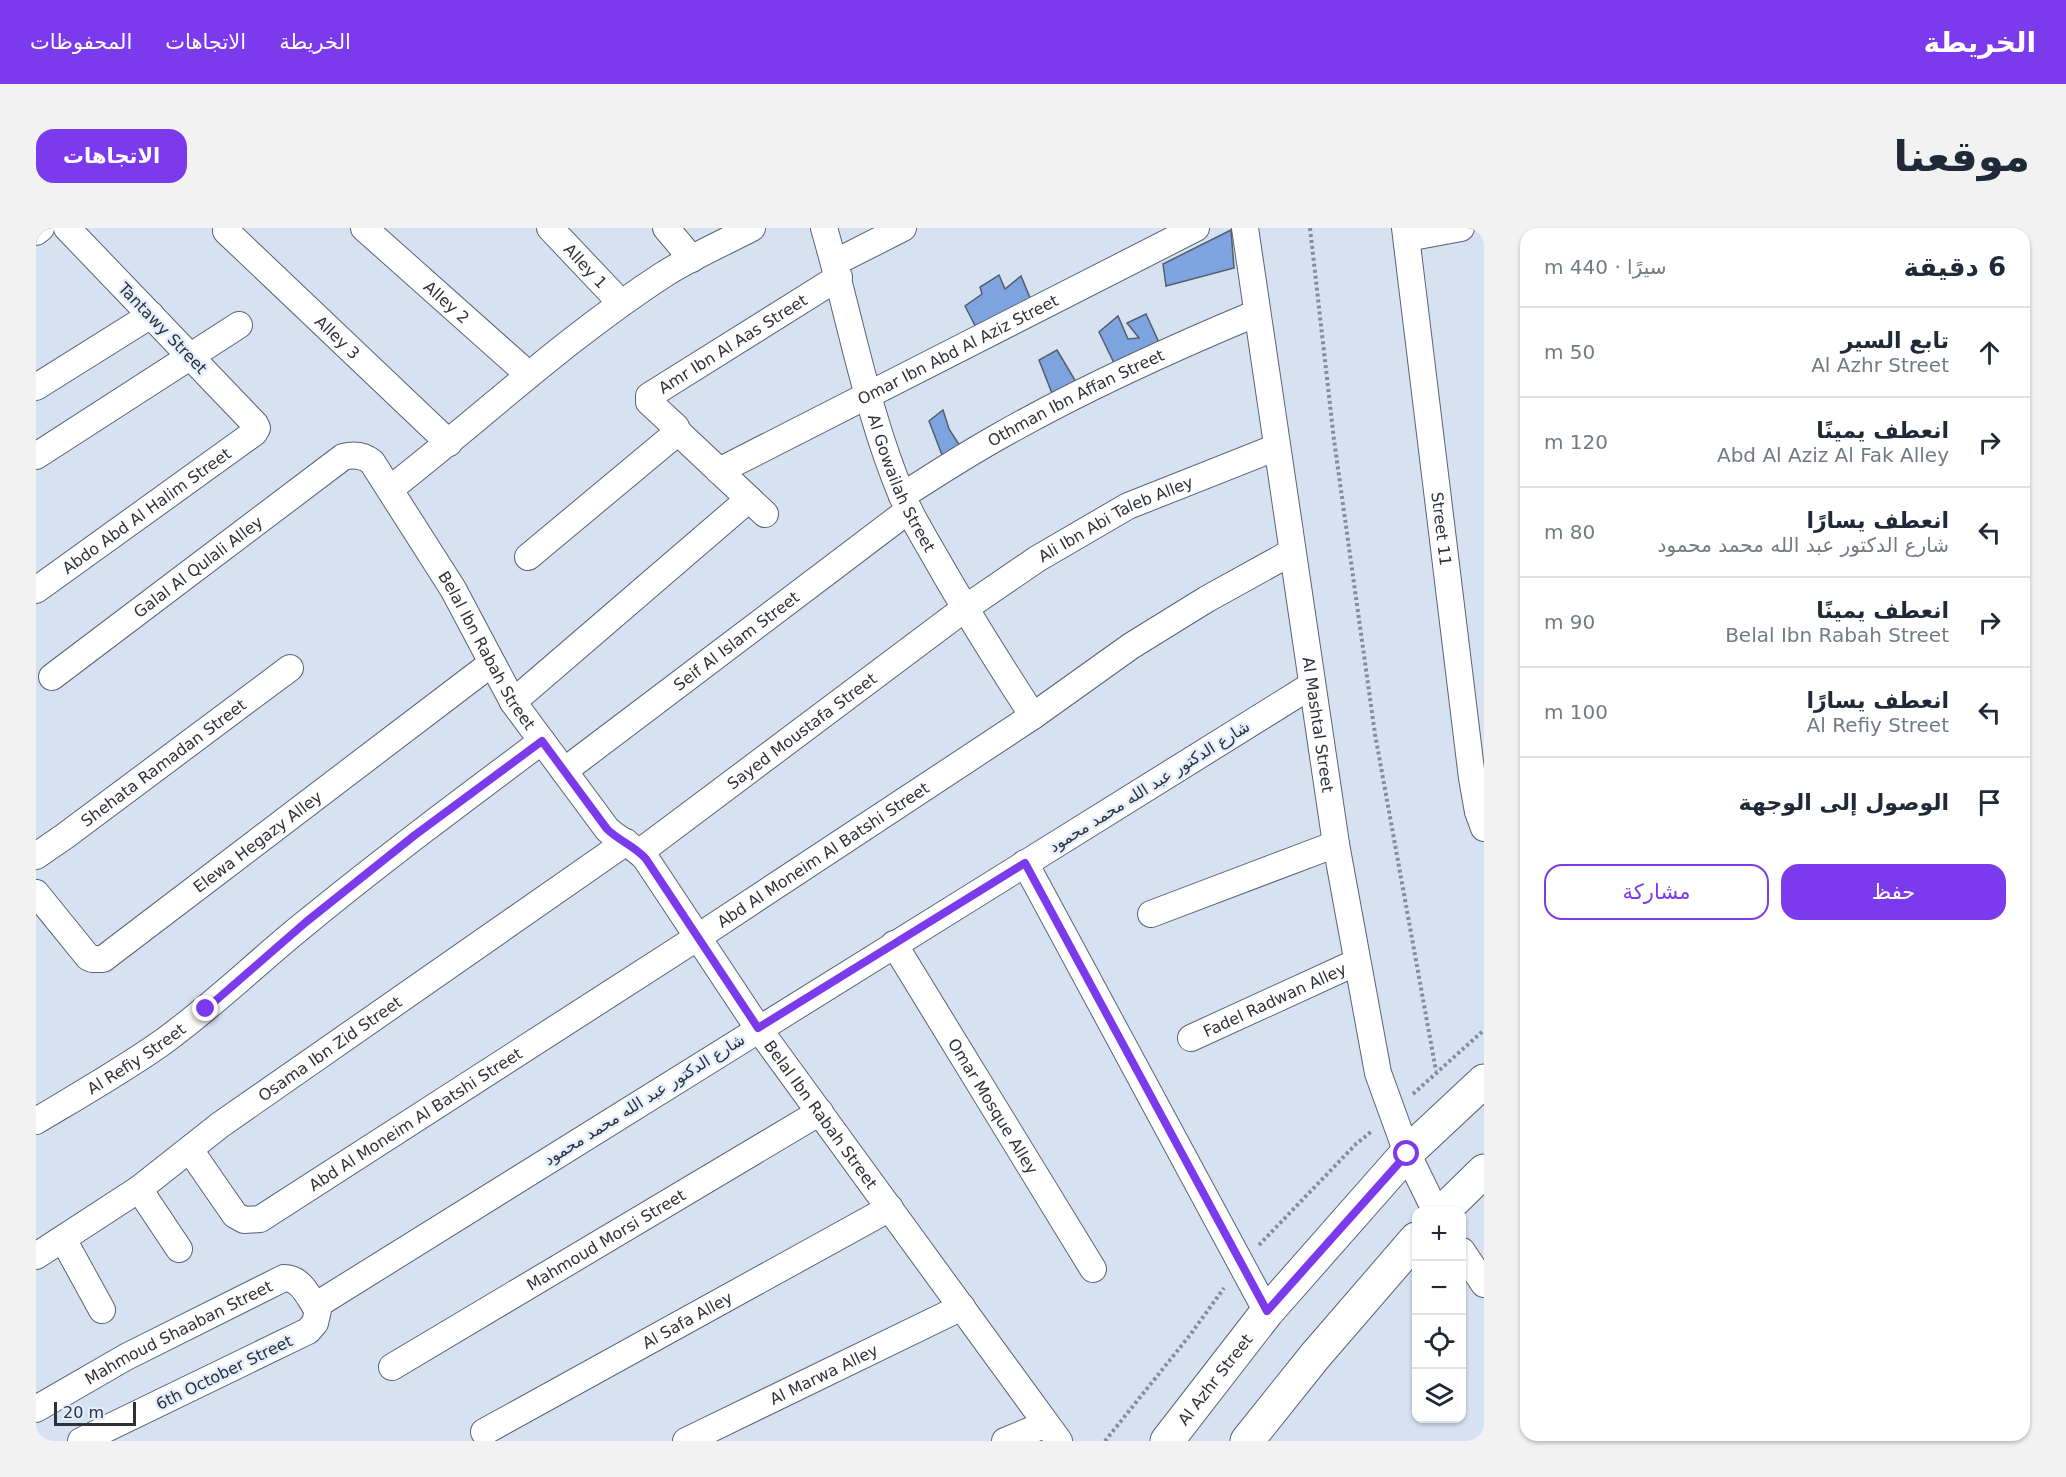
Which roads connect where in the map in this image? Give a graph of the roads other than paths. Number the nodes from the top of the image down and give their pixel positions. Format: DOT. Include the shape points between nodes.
graph roads {
  1 [pos="40,228"];
  2 [pos="67,228"];
  3 [pos="364,228"];
  4 [pos="550,228"];
  5 [pos="666,228"];
  6 [pos="752,228"];
  7 [pos="824,228"];
  8 [pos="903,228"];
  9 [pos="1196,228"];
  10 [pos="1245,228"];
  11 [pos="1461,228"];
  12 [pos="226,231"];
  13 [pos="36,232"];
  14 [pos="1406,233"];
  15 [pos="692,259"];
  16 [pos="836,270"];
  17 [pos="621,303"];
  18 [pos="1257,313"];
  19 [pos="151,315"];
  20 [pos="239,325"];
  21 [pos="190,356"];
  22 [pos="529,375"];
  23 [pos="36,387"];
  24 [pos="867,394"];
  25 [pos="257,428"];
  26 [pos="678,432"];
  27 [pos="449,443"];
  28 [pos="1277,447"];
  29 [pos="36,456"];
  30 [pos="343,457"];
  31 [pos="719,471"];
  32 [pos="390,489"];
  33 [pos="905,503"];
  34 [pos="1292,552"];
  35 [pos="528,557"];
  36 [pos="36,590"];
  37 [pos="964,609"];
  38 [pos="492,663"];
  39 [pos="290,668"];
  40 [pos="52,677"];
  41 [pos="1312,685"];
  42 [pos="513,702"];
  43 [pos="1033,716"];
  44 [pos="542,741"];
  45 [pos="564,771"];
  46 [pos="1482,816"];
  47 [pos="1336,844"];
  48 [pos="633,847"];
  49 [pos="36,856"];
  50 [pos="1025,863"];
  51 [pos="36,893"];
  52 [pos="1150,914"];
  53 [pos="698,937"];
  54 [pos="894,944"];
  55 [pos="1357,962"];
  56 [pos="758,1028"];
  57 [pos="1191,1038"];
  58 [pos="1484,1081"];
  59 [pos="820,1112"];
  60 [pos="36,1121"];
  61 [pos="190,1150"];
  62 [pos="1407,1154"];
  63 [pos="1484,1171"];
  64 [pos="139,1189"];
  65 [pos="1434,1207"];
  66 [pos="1447,1207"];
  67 [pos="890,1208"];
  68 [pos="63,1239"];
  69 [pos="1412,1244"];
  70 [pos="179,1249"];
  71 [pos="36,1256"];
  72 [pos="1466,1258"];
  73 [pos="1093,1269"];
  74 [pos="1484,1284"];
  75 [pos="315,1306"];
  76 [pos="962,1307"];
  77 [pos="102,1310"];
  78 [pos="1267,1311"];
  79 [pos="392,1367"];
  80 [pos="36,1409"];
  81 [pos="484,1432"];
  82 [pos="1052,1433"];
  83 [pos="81,1441"];
  84 [pos="686,1441"];
  85 [pos="1005,1441"];
  86 [pos="1167,1441"];
  87 [pos="1247,1441"];
  1 -- 13 [label="street"];
  2 -- 19 [label="street, Tantawy Street"];
  3 -- 22 [label="street, Alley 2"];
  4 -- 17 [label="street, Alley 1"];
  5 -- 15 [label="street"];
  6 -- 15 [label="street"];
  7 -- 16 [label="street, Al Gowailah Street"];
  8 -- 16 [label="street"];
  9 -- 24 [label="street, Omar Ibn Abd Al Aziz Street"];
  10 -- 18 [label="street, Al Mashtal Street"];
  11 -- 14 [label="street"];
  12 -- 27 [label="street, Alley 3"];
  14 -- 46 [label="street, Street 11" via="1472,778"];
  15 -- 17 [label="street"];
  16 -- 24 [label="street, Al Gowailah Street"];
  16 -- 26 [label="street, Amr Ibn Al Aas Street" via="649,396 649,402"];
  17 -- 22 [label="street"];
  18 -- 28 [label="street, Al Mashtal Street"];
  18 -- 33 [label="street, Othman Ibn Affan Street" via="1080,392 995,438"];
  19 -- 21 [label="street, Tantawy Street"];
  19 -- 23 [label="street"];
  20 -- 21 [label="street"];
  21 -- 25 [label="street, Tantawy Street"];
  21 -- 29 [label="street"];
  22 -- 27 [label="street"];
  24 -- 31 [label="street, Omar Ibn Abd Al Aziz Street"];
  24 -- 33 [label="street, Al Gowailah Street"];
  25 -- 36 [label="street, Abdo Abd Al Halim Street"];
  26 -- 31 [label="street"];
  26 -- 35 [label="street"];
  27 -- 32 [label="street"];
  28 -- 34 [label="street, Al Mashtal Street"];
  28 -- 37 [label="street, Ali Ibn Abi Taleb Alley" via="1128,506 1037,559"];
  30 -- 32 [label="street, Belal Ibn Rabah Street" via="352,455 372,462"];
  30 -- 40 [label="street, Galal Al Qulali Alley"];
  31 -- 42 [label="street" via="757,507"];
  32 -- 38 [label="street, Belal Ibn Rabah Street" via="453,589"];
  33 -- 37 [label="street, Al Gowailah Street"];
  33 -- 45 [label="street, Seif Al Islam Street"];
  34 -- 41 [label="street, Al Mashtal Street"];
  34 -- 43 [label="street, Abd Al Moneim Al Batshi Street" via="1131,646"];
  37 -- 43 [label="street, Al Gowailah Street"];
  37 -- 48 [label="street, Sayed Moustafa Street"];
  38 -- 42 [label="street, Belal Ibn Rabah Street"];
  38 -- 51 [label="street, Elewa Hegazy Alley" via="107,957 88,957"];
  39 -- 49 [label="street, Shehata Ramadan Street"];
  41 -- 47 [label="street, Al Mashtal Street"];
  41 -- 50 [label="street, شارع الدكتور عبد الله محمد محمود"];
  42 -- 44 [label="street, Belal Ibn Rabah Street"];
  43 -- 53 [label="street, Abd Al Moneim Al Batshi Street"];
  44 -- 45 [label="street, Belal Ibn Rabah Street"];
  44 -- 60 [label="street, Al Refiy Street" via="415,835 206,1009 114,1075"];
  45 -- 48 [label="street, Belal Ibn Rabah Street" via="607,829"];
  47 -- 52 [label="street"];
  47 -- 55 [label="street, Al Mashtal Street"];
  48 -- 53 [label="street, Belal Ibn Rabah Street"];
  48 -- 61 [label="street, Osama Ibn Zid Street" via="220,1125"];
  50 -- 54 [label="street, شارع الدكتور عبد الله محمد محمود"];
  50 -- 78 [label="street"];
  53 -- 56 [label="street, Belal Ibn Rabah Street"];
  53 -- 61 [label="street, Abd Al Moneim Al Batshi Street" via="260,1219 244,1220 235,1215"];
  54 -- 56 [label="street, شارع الدكتور عبد الله محمد محمود"];
  54 -- 73 [label="street, Omar Mosque Alley"];
  55 -- 57 [label="street, Fadel Radwan Alley"];
  55 -- 62 [label="street, Al Mashtal Street" via="1378,1073"];
  56 -- 59 [label="street, Belal Ibn Rabah Street"];
  56 -- 75 [label="street, شارع الدكتور عبد الله محمد محمود"];
  58 -- 62 [label="main road, Al Azhr Street"];
  59 -- 67 [label="street, Belal Ibn Rabah Street"];
  59 -- 79 [label="street, Mahmoud Morsi Street"];
  61 -- 64 [label="street, Osama Ibn Zid Street"];
  62 -- 65 [label="street, Al Mashtal Street"];
  62 -- 78 [label="main road, Al Azhr Street"];
  63 -- 66 [label="main road"];
  64 -- 68 [label="street, Osama Ibn Zid Street"];
  64 -- 70 [label="street"];
  67 -- 76 [label="street, Belal Ibn Rabah Street"];
  67 -- 81 [label="street, Al Safa Alley"];
  68 -- 71 [label="street, Osama Ibn Zid Street"];
  68 -- 77 [label="street"];
  69 -- 87 [label="main road"];
  72 -- 74 [label="street"];
  75 -- 80 [label="street, Mahmoud Shaaban Street" via="298,1282 284,1278 126,1357"];
  75 -- 83 [label="street, 6th October Street" via="317,1317 308,1331"];
  76 -- 82 [label="street, Belal Ibn Rabah Street"];
  76 -- 84 [label="street, Al Marwa Alley"];
  78 -- 86 [label="main road, Al Azhr Street"];
  82 -- 85 [label="street"];
}
